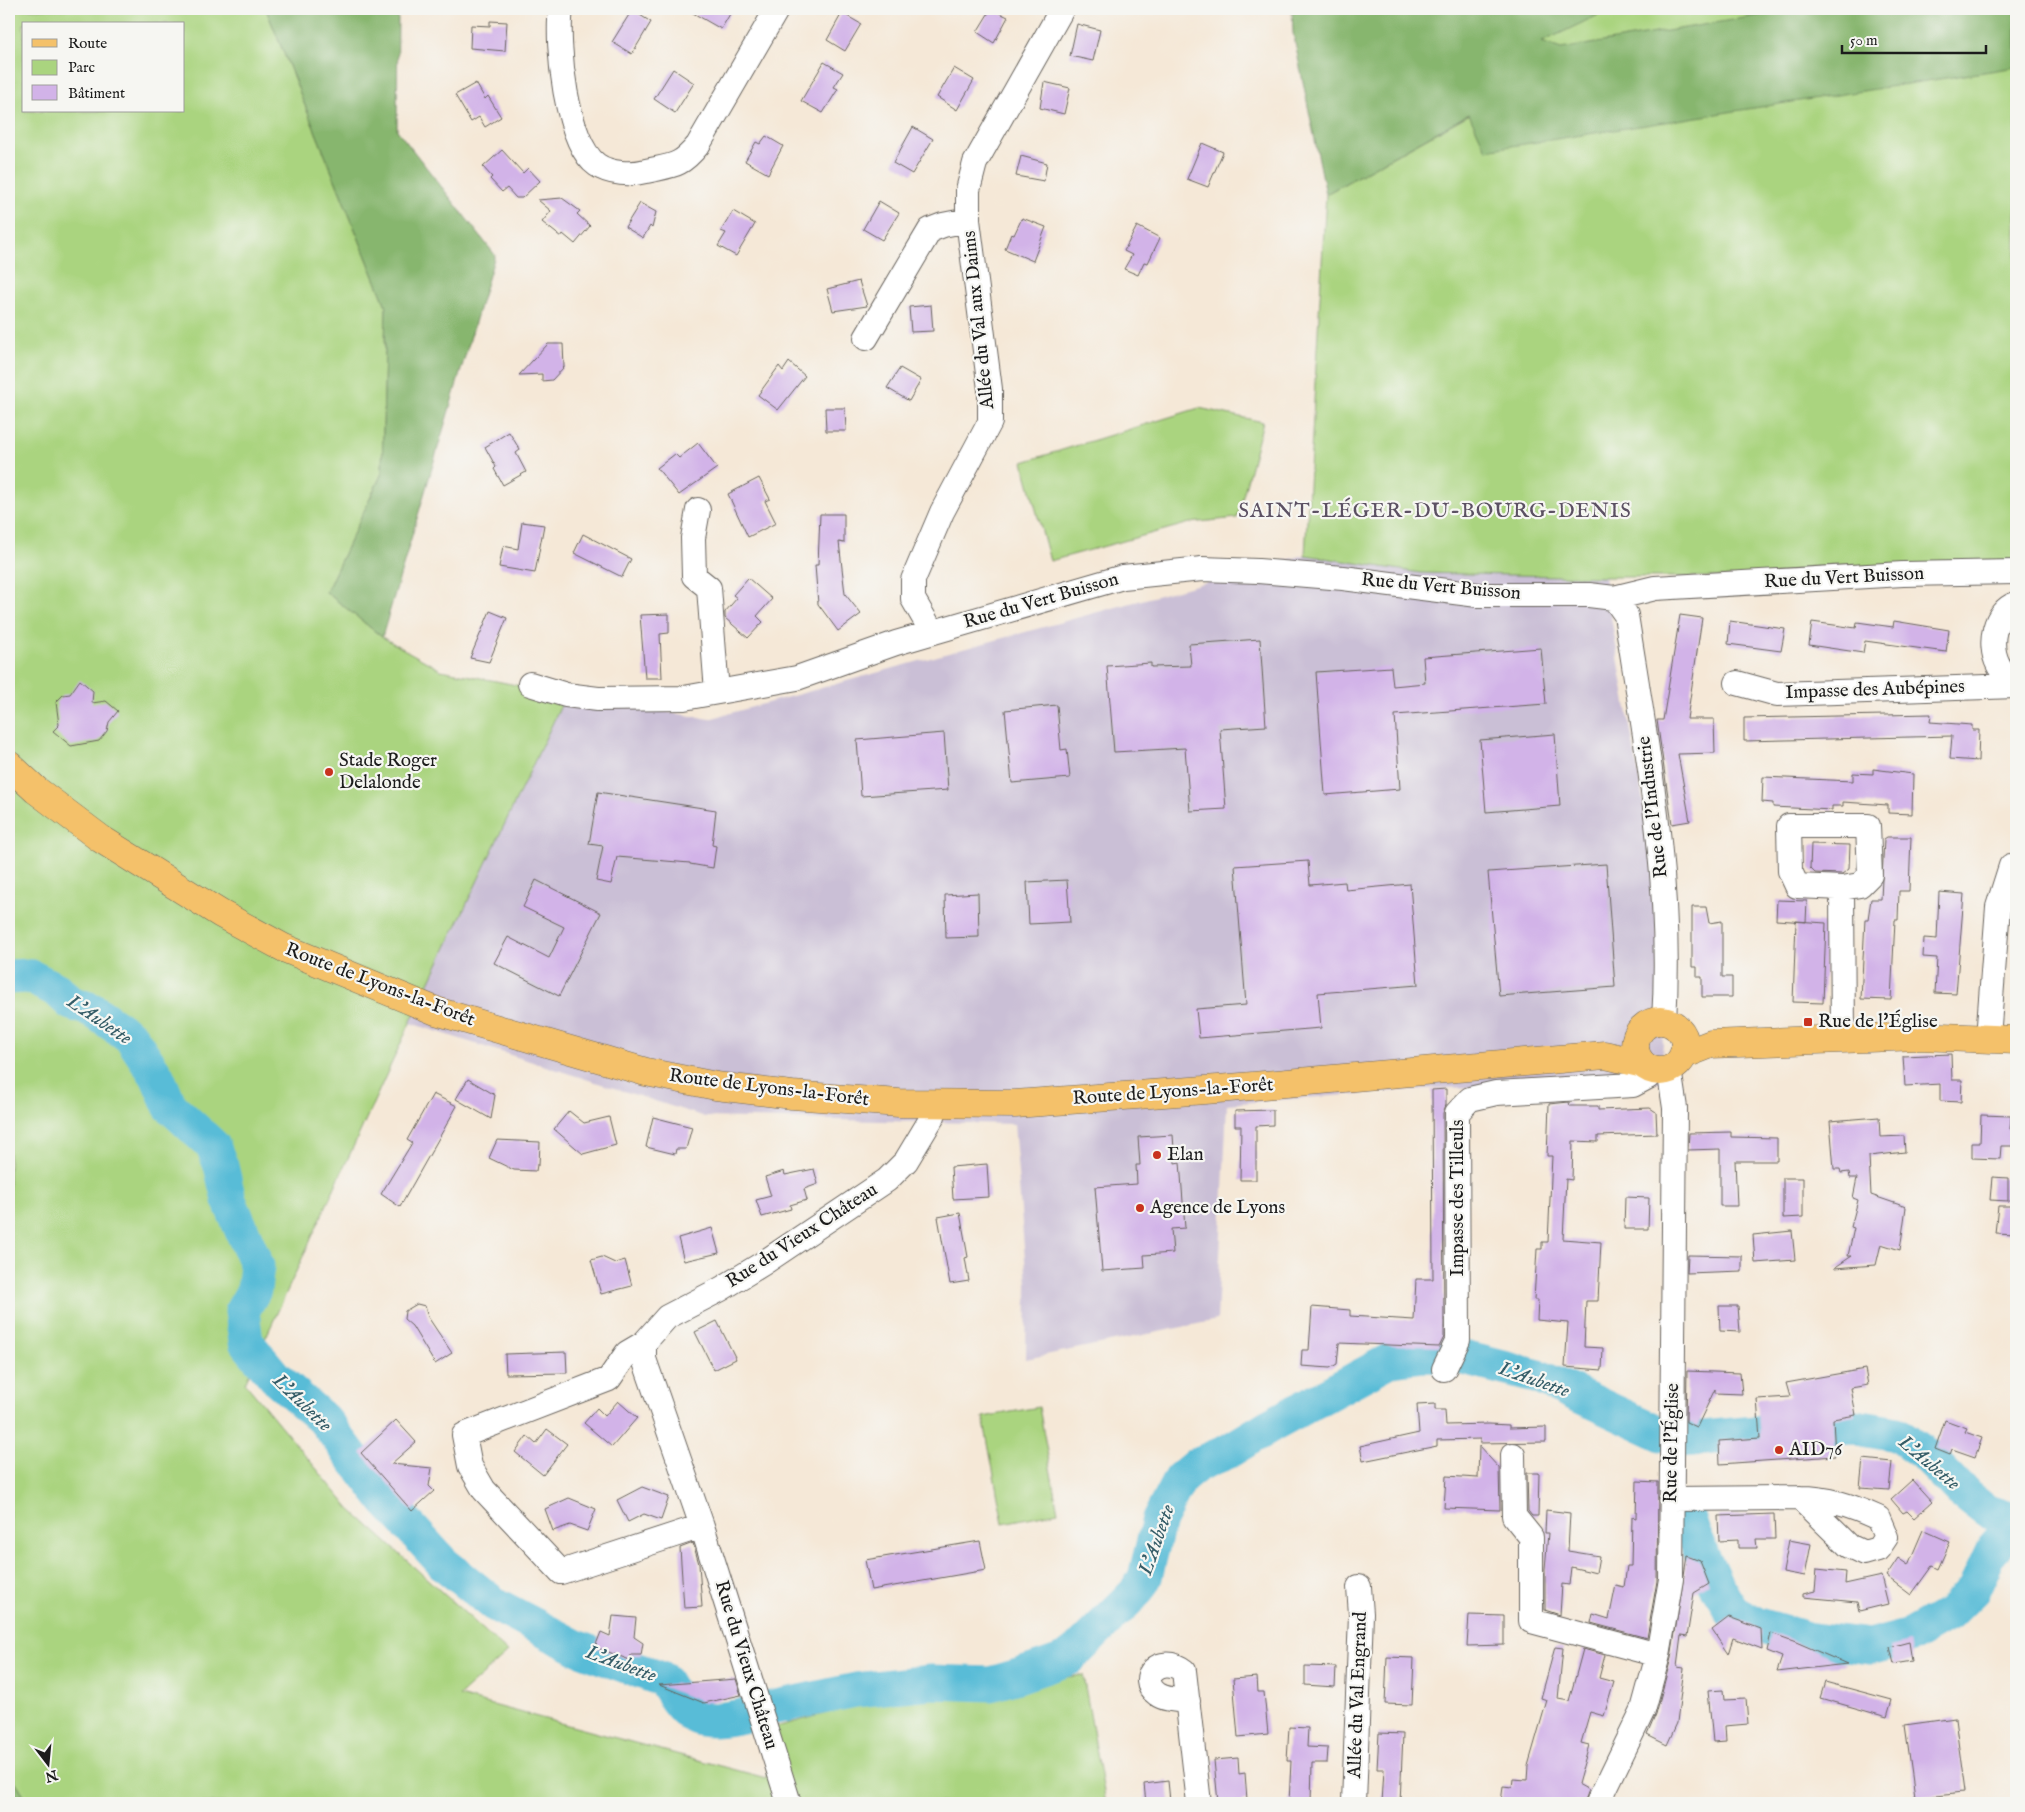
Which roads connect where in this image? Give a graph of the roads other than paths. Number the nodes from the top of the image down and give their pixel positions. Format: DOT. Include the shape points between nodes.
graph roads {
  1 [pos="561,9"];
  2 [pos="777,9"];
  3 [pos="1062,9"];
  4 [pos="968,220"];
  5 [pos="866,338"];
  6 [pos="698,510"];
  7 [pos="2016,572"];
  8 [pos="1614,598"];
  9 [pos="2016,604"];
  10 [pos="932,632"];
  11 [pos="1737,683"];
  12 [pos="530,684"];
  13 [pos="2016,686"];
  14 [pos="717,692"];
  15 [pos="9,765"];
  16 [pos="2011,866"];
  17 [pos="1842,888"];
  18 [pos="1988,1038"];
  19 [pos="1843,1039"];
  20 [pos="2016,1040"];
  21 [pos="1661,1051"];
  22 [pos="935,1104"];
  23 [pos="644,1343"];
  24 [pos="1444,1369"];
  25 [pos="1513,1455"];
  26 [pos="1800,1498"];
  27 [pos="1671,1499"];
  28 [pos="702,1526"];
  29 [pos="1359,1587"];
  30 [pos="1658,1655"];
  31 [pos="1188,1700"];
  32 [pos="789,1803"];
  33 [pos="1200,1803"];
  34 [pos="1354,1803"];
  35 [pos="1598,1803"];
  1 -- 2 [label="street" via="561,56 572,119 585,152 598,165 617,173 640,173 684,161 698,145"];
  3 -- 4 [label="street, Allée du Val aux Daims" via="975,163 968,190"];
  4 -- 5 [label="street" via="930,230"];
  4 -- 10 [label="street, Allée du Val aux Daims" via="990,389 990,422 942,512 913,580 914,599"];
  6 -- 14 [label="street" via="693,538 694,576 709,588"];
  7 -- 8 [label="street, Rue du Vert Buisson" via="1903,574 1655,588"];
  8 -- 10 [label="street, Rue du Vert Buisson" via="1478,595 1343,578 1202,569 1123,578"];
  8 -- 21 [label="street, Rue de l'Industrie" via="1626,615 1661,848 1665,983"];
  9 -- 13 [label="street" via="2008,606 1992,639 1998,664"];
  10 -- 14 [label="street, Rue du Vert Buisson" via="797,678"];
  11 -- 13 [label="street, Impasse des Aubépines" via="1777,694"];
  12 -- 14 [label="street, Rue du Vert Buisson" via="566,695 598,698 684,698"];
  15 -- 22 [label="main road, Route de Lyons-la-Forêt" via="36,790 101,839 221,914 284,948 436,1011 646,1072 708,1084 792,1095"];
  16 -- 18 [label="street" via="1998,907"];
  17 -- 19 [label="street"];
  18 -- 19 [label="main road"];
  18 -- 20 [label="main road"];
  19 -- 21 [label="main road" via="1711,1044"];
  21 -- 22 [label="main road, Route de Lyons-la-Forêt" via="1134,1096 1015,1104"];
  21 -- 24 [label="street, Impasse des Tilleuls" via="1648,1077 1633,1085 1496,1093 1470,1099 1457,1113 1458,1340"];
  21 -- 27 [label="street, Rue de l'Église" via="1675,1108"];
  22 -- 23 [label="street, Rue du Vieux Château" via="933,1116 906,1161 887,1180 762,1264 667,1317"];
  23 -- 28 [label="street, Rue du Vieux Château" via="644,1359"];
  23 -- 28 [label="street, Rue du Vieux Château" via="627,1353 609,1378 464,1436 470,1466 484,1490 561,1572"];
  25 -- 30 [label="street" via="1514,1516 1531,1537 1531,1621"];
  26 -- 27 [label="street"];
  27 -- 30 [label="street, Rue de l'Église" via="1671,1579"];
  28 -- 32 [label="street, Rue du Vieux Château"];
  29 -- 34 [label="street, Allée du Val Engrand" via="1361,1614"];
  30 -- 35 [label="street, Rue de l'Église" via="1643,1710"];
  31 -- 33 [label="street"];
}
